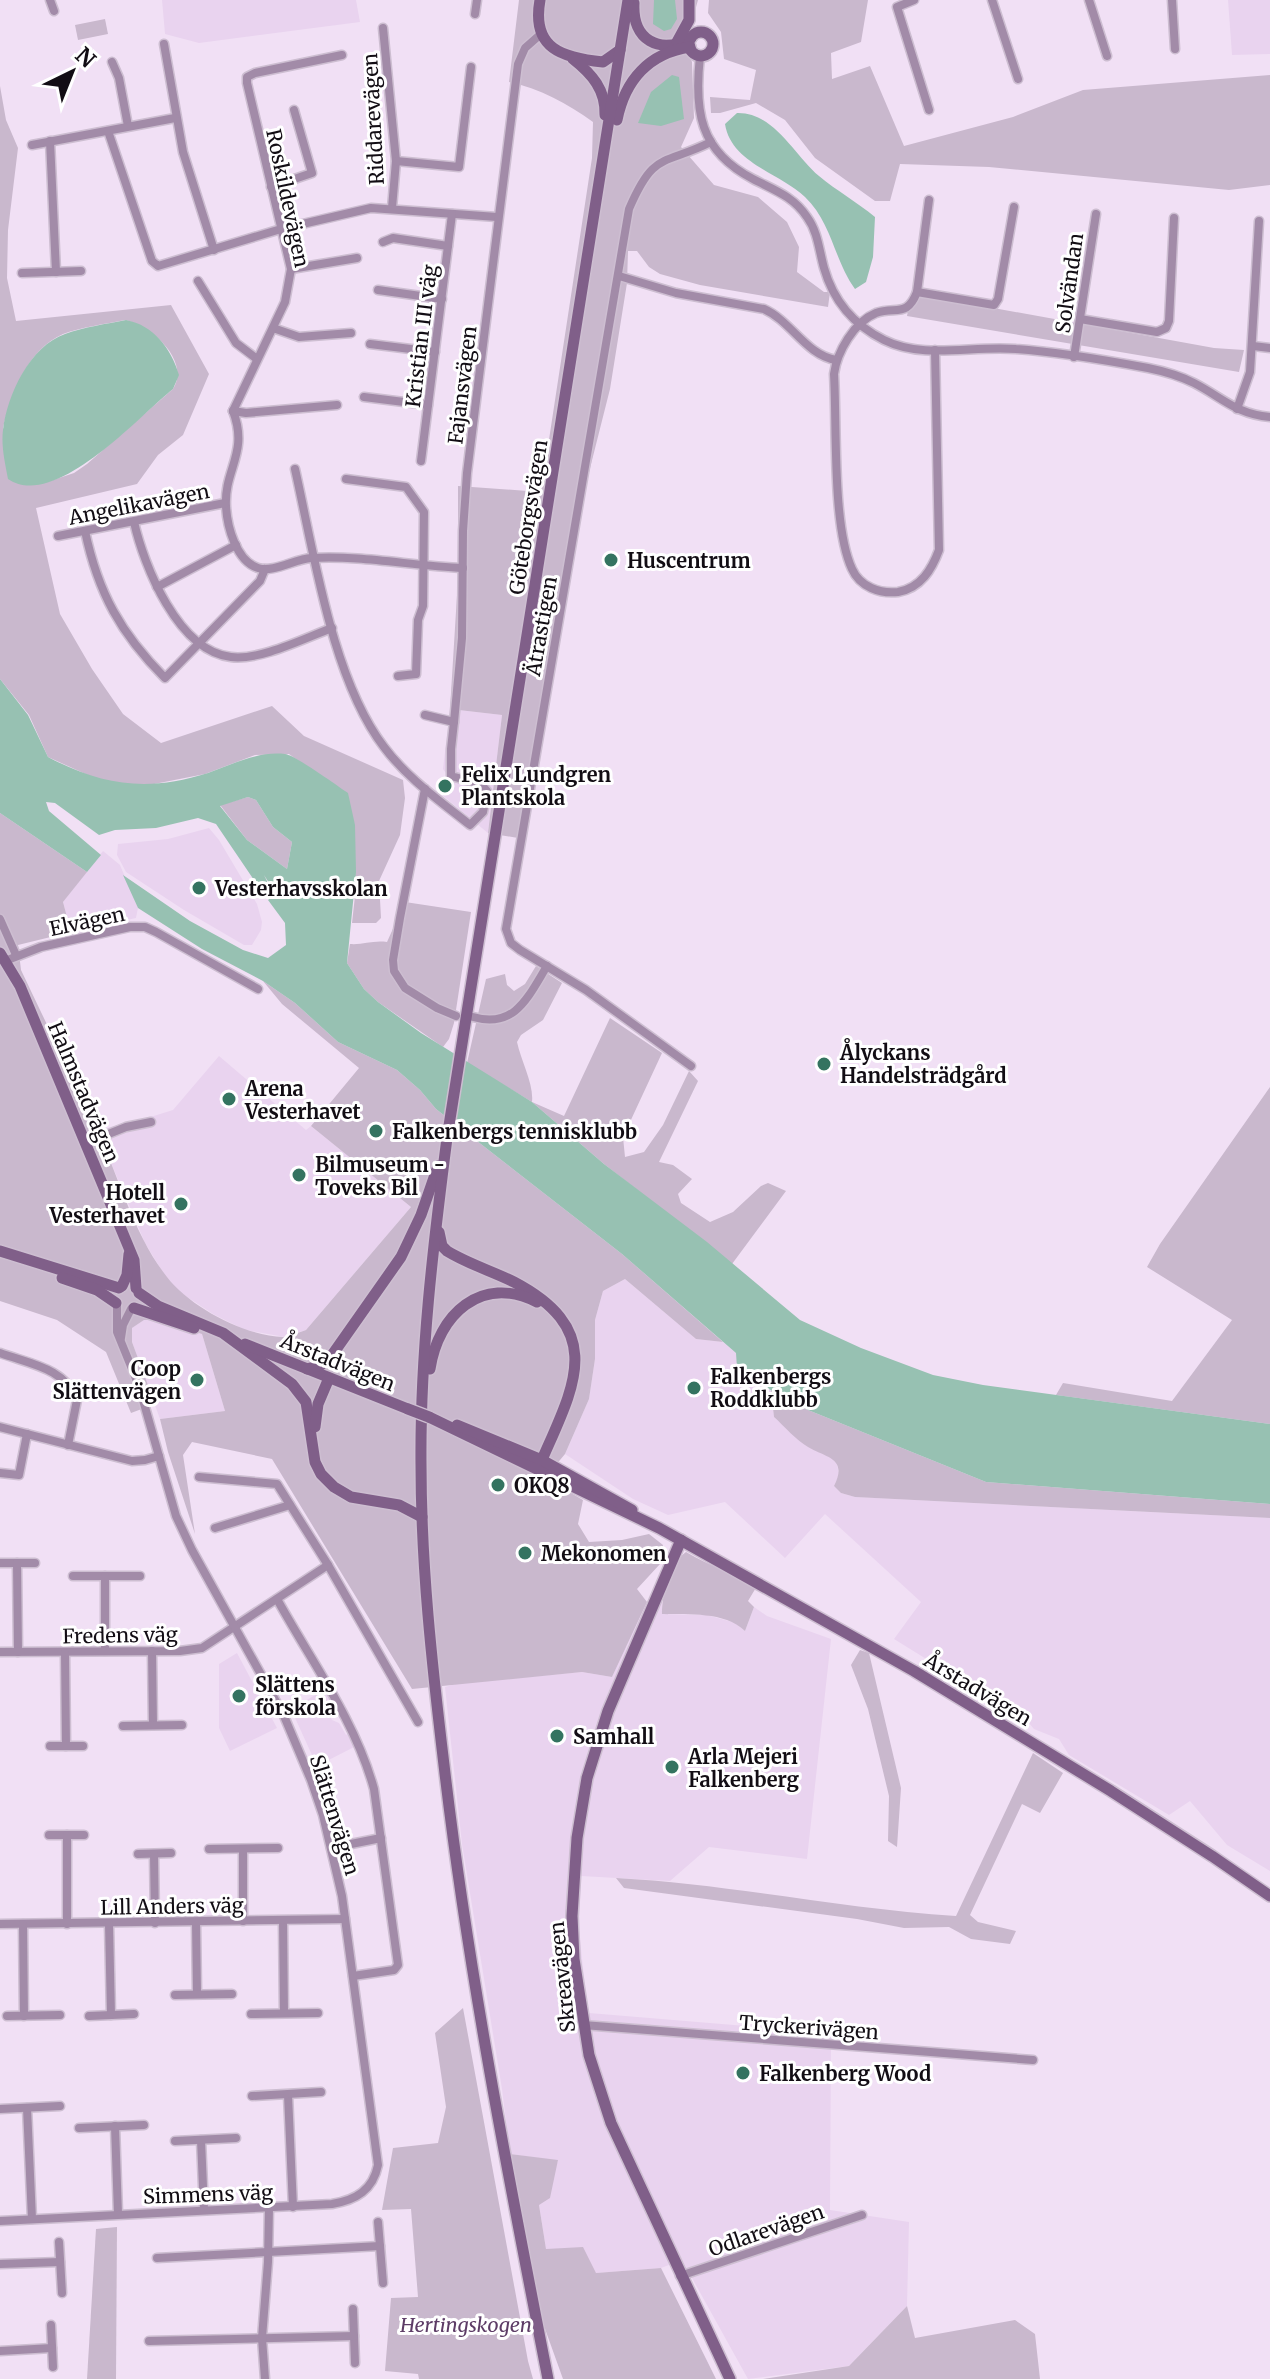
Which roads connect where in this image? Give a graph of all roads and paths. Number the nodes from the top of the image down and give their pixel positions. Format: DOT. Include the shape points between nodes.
graph roads {
  1 [pos="50,0"];
  2 [pos="477,0"];
  3 [pos="540,0"];
  4 [pos="631,0"];
  5 [pos="689,0"];
  6 [pos="695,0"];
  7 [pos="914,0"];
  8 [pos="992,0"];
  9 [pos="1089,0"];
  10 [pos="1172,0"];
  11 [pos="54,11"];
  12 [pos="475,14"];
  13 [pos="383,28"];
  14 [pos="542,33"];
  15 [pos="693,39"];
  16 [pos="677,42"];
  17 [pos="164,44"];
  18 [pos="1175,49"];
  19 [pos="620,50"];
  20 [pos="342,55"];
  21 [pos="700,56"];
  22 [pos="1107,56"];
  23 [pos="573,59"];
  24 [pos="112,62"];
  25 [pos="471,67"];
  26 [pos="1018,79"];
  27 [pos="294,110"];
  28 [pos="929,110"];
  29 [pos="175,118"];
  30 [pos="128,126"];
  31 [pos="108,131"];
  32 [pos="50,141"];
  33 [pos="711,142"];
  34 [pos="32,145"];
  35 [pos="396,161"];
  36 [pos="602,173"];
  37 [pos="271,187"];
  38 [pos="929,200"];
  39 [pos="1014,207"];
  40 [pos="392,208"];
  41 [pos="596,209"];
  42 [pos="452,214"];
  43 [pos="1096,214"];
  44 [pos="497,217"];
  45 [pos="1174,218"];
  46 [pos="1259,221"];
  47 [pos="281,229"];
  48 [pos="383,242"];
  49 [pos="448,246"];
  50 [pos="214,250"];
  51 [pos="357,258"];
  52 [pos="291,269"];
  53 [pos="81,271"];
  54 [pos="56,272"];
  55 [pos="22,273"];
  56 [pos="619,276"];
  57 [pos="198,281"];
  58 [pos="378,290"];
  59 [pos="917,292"];
  60 [pos="442,299"];
  61 [pos="1080,319"];
  62 [pos="861,326"];
  63 [pos="273,328"];
  64 [pos="351,333"];
  65 [pos="370,344"];
  66 [pos="1253,346"];
  67 [pos="1270,348"];
  68 [pos="935,350"];
  69 [pos="435,352"];
  70 [pos="1074,357"];
  71 [pos="257,359"];
  72 [pos="836,360"];
  73 [pos="364,397"];
  74 [pos="337,405"];
  75 [pos="428,405"];
  76 [pos="1237,409"];
  77 [pos="233,411"];
  78 [pos="1270,417"];
  79 [pos="421,461"];
  80 [pos="295,469"];
  81 [pos="346,479"];
  82 [pos="225,503"];
  83 [pos="134,522"];
  84 [pos="85,531"];
  85 [pos="58,536"];
  86 [pos="236,545"];
  87 [pos="315,558"];
  88 [pos="424,566"];
  89 [pos="463,568"];
  90 [pos="265,569"];
  91 [pos="157,587"];
  92 [pos="332,628"];
  93 [pos="200,643"];
  94 [pos="398,676"];
  95 [pos="425,715"];
  96 [pos="454,722"];
  97 [pos="425,789"];
  98 [pos="0,919"];
  99 [pos="7,956"];
  100 [pos="547,966"];
  101 [pos="258,989"];
  102 [pos="456,1016"];
  103 [pos="473,1017"];
  104 [pos="691,1066"];
  105 [pos="151,1122"];
  106 [pos="448,1135"];
  107 [pos="86,1143"];
  108 [pos="439,1207"];
  109 [pos="129,1249"];
  110 [pos="3,1252"];
  111 [pos="120,1287"];
  112 [pos="137,1291"];
  113 [pos="116,1304"];
  114 [pos="132,1309"];
  115 [pos="554,1311"];
  116 [pos="121,1339"];
  117 [pos="234,1340"];
  118 [pos="342,1342"];
  119 [pos="0,1353"];
  120 [pos="307,1369"];
  121 [pos="329,1378"];
  122 [pos="357,1389"];
  123 [pos="423,1392"];
  124 [pos="0,1427"];
  125 [pos="27,1434"];
  126 [pos="311,1434"];
  127 [pos="68,1445"];
  128 [pos="159,1456"];
  129 [pos="540,1464"];
  130 [pos="0,1473"];
  131 [pos="199,1477"];
  132 [pos="290,1505"];
  133 [pos="618,1510"];
  134 [pos="422,1517"];
  135 [pos="215,1528"];
  136 [pos="659,1528"];
  137 [pos="681,1540"];
  138 [pos="671,1559"];
  139 [pos="0,1563"];
  140 [pos="17,1563"];
  141 [pos="35,1563"];
  142 [pos="328,1565"];
  143 [pos="73,1576"];
  144 [pos="105,1576"];
  145 [pos="140,1576"];
  146 [pos="277,1599"];
  147 [pos="235,1627"];
  148 [pos="105,1651"];
  149 [pos="152,1651"];
  150 [pos="0,1652"];
  151 [pos="18,1652"];
  152 [pos="65,1653"];
  153 [pos="418,1722"];
  154 [pos="153,1725"];
  155 [pos="182,1725"];
  156 [pos="123,1726"];
  157 [pos="50,1746"];
  158 [pos="66,1746"];
  159 [pos="83,1746"];
  160 [pos="49,1835"];
  161 [pos="67,1835"];
  162 [pos="84,1835"];
  163 [pos="381,1838"];
  164 [pos="278,1848"];
  165 [pos="331,1848"];
  166 [pos="209,1849"];
  167 [pos="243,1849"];
  168 [pos="171,1853"];
  169 [pos="138,1854"];
  170 [pos="154,1854"];
  171 [pos="1270,1896"];
  172 [pos="345,1919"];
  173 [pos="243,1921"];
  174 [pos="283,1921"];
  175 [pos="155,1923"];
  176 [pos="196,1923"];
  177 [pos="0,1924"];
  178 [pos="23,1924"];
  179 [pos="67,1924"];
  180 [pos="109,1924"];
  181 [pos="353,1976"];
  182 [pos="197,1994"];
  183 [pos="232,1994"];
  184 [pos="175,1995"];
  185 [pos="284,2013"];
  186 [pos="318,2013"];
  187 [pos="134,2014"];
  188 [pos="251,2014"];
  189 [pos="60,2015"];
  190 [pos="111,2015"];
  191 [pos="7,2016"];
  192 [pos="24,2016"];
  193 [pos="89,2016"];
  194 [pos="583,2025"];
  195 [pos="1033,2060"];
  196 [pos="321,2092"];
  197 [pos="288,2095"];
  198 [pos="252,2096"];
  199 [pos="60,2106"];
  200 [pos="27,2108"];
  201 [pos="0,2109"];
  202 [pos="144,2125"];
  203 [pos="115,2126"];
  204 [pos="79,2128"];
  205 [pos="236,2138"];
  206 [pos="201,2140"];
  207 [pos="175,2141"];
  208 [pos="377,2145"];
  209 [pos="269,2207"];
  210 [pos="293,2207"];
  211 [pos="204,2210"];
  212 [pos="118,2214"];
  213 [pos="862,2215"];
  214 [pos="32,2219"];
  215 [pos="0,2221"];
  216 [pos="378,2222"];
  217 [pos="59,2242"];
  218 [pos="380,2246"];
  219 [pos="268,2250"];
  220 [pos="157,2258"];
  221 [pos="60,2262"];
  222 [pos="0,2264"];
  223 [pos="680,2276"];
  224 [pos="383,2283"];
  225 [pos="62,2293"];
  226 [pos="353,2309"];
  227 [pos="51,2325"];
  228 [pos="354,2336"];
  229 [pos="262,2338"];
  230 [pos="149,2341"];
  231 [pos="52,2348"];
  232 [pos="0,2351"];
  233 [pos="355,2363"];
  234 [pos="53,2367"];
  235 [pos="265,2379"];
  236 [pos="548,2379"];
  237 [pos="730,2379"];
  1 -- 11 [label="street"];
  2 -- 12 [label="street"];
  3 -- 14 [label="main road"];
  4 -- 16 [label="main road" via="634,20 646,39 659,45"];
  4 -- 19 [label="main road, Göteborgsvägen"];
  5 -- 16 [label="main road" via="687,25"];
  6 -- 15 [label="main road"];
  7 -- 28 [label="street" via="897,7"];
  8 -- 26 [label="street"];
  9 -- 22 [label="street"];
  10 -- 18 [label="street"];
  13 -- 35 [label="street, Riddarevägen"];
  14 -- 23 [label="main road" via="554,50"];
  14 -- 44 [label="street, Fajansvägen" via="525,48 518,64"];
  15 -- 16 [label="main road"];
  15 -- 21 [label="main road"];
  15 -- 21 [label="main road" via="709,36 713,45"];
  15 -- 36 [label="main road" via="659,56 634,78 619,109 610,163"];
  17 -- 29 [label="street"];
  19 -- 23 [label="main road" via="603,62"];
  19 -- 36 [label="main road, Göteborgsvägen"];
  20 -- 37 [label="street, Roskildevägen" via="247,77"];
  21 -- 33 [label="street" via="699,119"];
  23 -- 41 [label="main road" via="604,95 592,202"];
  24 -- 30 [label="street"];
  25 -- 35 [label="street" via="459,167"];
  27 -- 37 [label="street" via="312,173"];
  29 -- 30 [label="street"];
  29 -- 50 [label="street"];
  30 -- 31 [label="street"];
  31 -- 32 [label="street"];
  31 -- 50 [label="street" via="152,261 158,266"];
  32 -- 34 [label="street"];
  32 -- 54 [label="street"];
  33 -- 56 [label="street, Ätrastigen" via="658,162 648,174 629,209"];
  33 -- 62 [label="street" via="736,168 785,195 806,215 835,296"];
  35 -- 40 [label="street, Riddarevägen"];
  36 -- 41 [label="main road, Göteborgsvägen"];
  37 -- 47 [label="street, Roskildevägen"];
  38 -- 59 [label="street"];
  39 -- 59 [label="street" via="994,305"];
  40 -- 42 [label="street"];
  40 -- 47 [label="street" via="354,211"];
  41 -- 106 [label="main road, Göteborgsvägen"];
  42 -- 44 [label="street"];
  42 -- 49 [label="street, Kristian III väg"];
  43 -- 61 [label="street, Solvändan"];
  44 -- 89 [label="street, Fajansvägen" via="467,473"];
  45 -- 61 [label="street" via="1166,328 1157,332"];
  46 -- 66 [label="street"];
  47 -- 50 [label="street"];
  47 -- 52 [label="street, Roskildevägen"];
  48 -- 49 [label="street" via="393,238"];
  49 -- 60 [label="street, Kristian III väg"];
  51 -- 52 [label="street"];
  52 -- 63 [label="street, Roskildevägen"];
  53 -- 54 [label="street"];
  54 -- 55 [label="street"];
  56 -- 72 [label="street" via="764,309 822,356"];
  56 -- 100 [label="street, Ätrastigen" via="506,929 511,943"];
  57 -- 71 [label="street" via="236,343"];
  58 -- 60 [label="street"];
  59 -- 62 [label="street" via="909,307 873,314"];
  60 -- 69 [label="street, Kristian III väg"];
  61 -- 70 [label="street, Solvändan"];
  62 -- 68 [label="street" via="892,344"];
  62 -- 72 [label="street"];
  63 -- 64 [label="street" via="299,337"];
  63 -- 71 [label="street, Roskildevägen"];
  65 -- 69 [label="street"];
  66 -- 67 [label="street"];
  66 -- 76 [label="street"];
  68 -- 70 [label="street" via="1012,348"];
  68 -- 72 [label="street" via="939,550 922,580 899,592 870,588 851,568 839,488"];
  69 -- 75 [label="street, Kristian III väg"];
  70 -- 76 [label="street" via="1169,373"];
  71 -- 77 [label="street, Roskildevägen"];
  73 -- 75 [label="street"];
  74 -- 77 [label="street"];
  75 -- 79 [label="street, Kristian III väg"];
  76 -- 78 [label="street"];
  77 -- 82 [label="street" via="239,444"];
  80 -- 87 [label="street"];
  81 -- 88 [label="street" via="406,487 424,512"];
  82 -- 83 [label="street, Angelikavägen"];
  82 -- 86 [label="street"];
  83 -- 84 [label="street, Angelikavägen"];
  83 -- 91 [label="street"];
  84 -- 85 [label="street, Angelikavägen"];
  84 -- 93 [label="street" via="96,576 137,651 165,678"];
  86 -- 90 [label="street" via="250,564"];
  86 -- 91 [label="street"];
  87 -- 88 [label="street"];
  87 -- 90 [label="street"];
  87 -- 92 [label="street"];
  88 -- 89 [label="street"];
  88 -- 94 [label="street" via="416,674"];
  89 -- 96 [label="street, Fajansvägen"];
  90 -- 93 [label="street" via="260,581"];
  91 -- 93 [label="street"];
  92 -- 93 [label="street" via="233,658"];
  92 -- 97 [label="street" via="355,696 377,737"];
  95 -- 96 [label="street"];
  96 -- 97 [label="street, Fajansvägen" via="451,776 481,784 487,791 483,812 470,825"];
  97 -- 102 [label="street" via="394,971 405,988"];
  98 -- 99 [label="street"];
  99 -- 101 [label="street, Elvägen" via="140,926"];
  99 -- 107 [label="main road, Halmstadvägen"];
  100 -- 103 [label="street" via="525,1002 506,1017"];
  100 -- 104 [label="street, Ätrastigen"];
  105 -- 107 [label="street"];
  106 -- 108 [label="main road"];
  106 -- 118 [label="main road" via="412,1235"];
  107 -- 109 [label="main road, Halmstadvägen"];
  108 -- 115 [label="main road" via="439,1236 447,1251 537,1295"];
  108 -- 123 [label="main road"];
  109 -- 111 [label="main road" via="127,1275"];
  109 -- 112 [label="main road, Halmstadvägen"];
  110 -- 111 [label="main road"];
  110 -- 113 [label="main road" via="97,1290"];
  111 -- 112 [label="main road"];
  111 -- 113 [label="main road"];
  112 -- 114 [label="main road" via="139,1301"];
  112 -- 117 [label="main road, Årstadvägen"];
  113 -- 114 [label="main road"];
  113 -- 116 [label="street, Slättenvägen"];
  114 -- 116 [label="street"];
  114 -- 117 [label="main road, Årstadvägen"];
  115 -- 123 [label="main road" via="513,1294 472,1301 440,1332"];
  115 -- 129 [label="main road" via="572,1339 575,1373"];
  116 -- 128 [label="street, Slättenvägen"];
  117 -- 120 [label="main road, Årstadvägen"];
  117 -- 126 [label="main road" via="300,1393"];
  118 -- 120 [label="main road" via="326,1362"];
  118 -- 122 [label="main road" via="335,1373"];
  119 -- 127 [label="street" via="67,1380 77,1400"];
  120 -- 121 [label="main road, Årstadvägen"];
  121 -- 122 [label="main road, Årstadvägen"];
  121 -- 126 [label="main road"];
  122 -- 129 [label="main road, Årstadvägen, bridge" via="471,1430"];
  123 -- 134 [label="main road"];
  124 -- 125 [label="street"];
  125 -- 127 [label="street"];
  125 -- 130 [label="street" via="19,1475"];
  126 -- 134 [label="main road" via="315,1462 334,1487"];
  127 -- 128 [label="street" via="132,1461"];
  128 -- 147 [label="street, Slättenvägen" via="176,1516"];
  129 -- 133 [label="main road, Årstadvägen"];
  129 -- 136 [label="main road, Årstadvägen" via="605,1493"];
  131 -- 132 [label="street" via="277,1484"];
  132 -- 135 [label="street"];
  132 -- 142 [label="street"];
  133 -- 136 [label="main road, Årstadvägen"];
  133 -- 138 [label="main road" via="664,1539"];
  134 -- 236 [label="main road" via="430,1648 460,1897"];
  136 -- 137 [label="main road, Årstadvägen"];
  137 -- 138 [label="main road, Skreavägen"];
  137 -- 171 [label="main road, Årstadvägen" via="914,1671"];
  138 -- 194 [label="main road, Skreavägen" via="605,1717 587,1778 572,1916"];
  139 -- 140 [label="street"];
  140 -- 141 [label="street"];
  140 -- 151 [label="street"];
  142 -- 146 [label="street, Fredens väg"];
  142 -- 153 [label="street"];
  143 -- 144 [label="street"];
  144 -- 145 [label="street"];
  144 -- 148 [label="street"];
  146 -- 147 [label="street, Fredens väg"];
  146 -- 163 [label="street" via="361,1748"];
  147 -- 149 [label="street, Fredens väg" via="202,1648"];
  147 -- 165 [label="street, Slättenvägen" via="296,1743"];
  148 -- 149 [label="street, Fredens väg"];
  148 -- 152 [label="street, Fredens väg"];
  149 -- 154 [label="street"];
  150 -- 151 [label="street, Fredens väg"];
  151 -- 152 [label="street, Fredens väg"];
  152 -- 158 [label="street"];
  154 -- 155 [label="street"];
  154 -- 156 [label="street"];
  157 -- 158 [label="street"];
  158 -- 159 [label="street"];
  160 -- 161 [label="street"];
  161 -- 162 [label="street"];
  161 -- 179 [label="street"];
  163 -- 165 [label="street"];
  163 -- 181 [label="street" via="398,1965"];
  164 -- 167 [label="street"];
  165 -- 172 [label="street, Slättenvägen"];
  166 -- 167 [label="street"];
  167 -- 173 [label="street"];
  168 -- 170 [label="street"];
  169 -- 170 [label="street"];
  170 -- 175 [label="street"];
  172 -- 174 [label="street, Lill Anders väg"];
  172 -- 181 [label="street, Slättenvägen"];
  173 -- 174 [label="street, Lill Anders väg"];
  173 -- 176 [label="street, Lill Anders väg"];
  174 -- 185 [label="street"];
  175 -- 176 [label="street, Lill Anders väg"];
  175 -- 180 [label="street, Lill Anders väg"];
  176 -- 182 [label="street"];
  177 -- 178 [label="street, Lill Anders väg"];
  178 -- 179 [label="street, Lill Anders väg"];
  178 -- 192 [label="street"];
  179 -- 180 [label="street, Lill Anders väg"];
  180 -- 190 [label="street"];
  181 -- 208 [label="street, Slättenvägen"];
  182 -- 183 [label="street"];
  182 -- 184 [label="street"];
  185 -- 186 [label="street"];
  185 -- 188 [label="street"];
  187 -- 190 [label="street"];
  189 -- 192 [label="street"];
  190 -- 193 [label="street"];
  191 -- 192 [label="street"];
  194 -- 195 [label="street, Tryckerivägen"];
  194 -- 223 [label="main road, Skreavägen" via="611,2123"];
  196 -- 197 [label="street"];
  197 -- 198 [label="street"];
  197 -- 210 [label="street"];
  199 -- 200 [label="street"];
  200 -- 201 [label="street"];
  200 -- 214 [label="street"];
  202 -- 203 [label="street"];
  203 -- 204 [label="street"];
  203 -- 212 [label="street"];
  205 -- 206 [label="street"];
  206 -- 207 [label="street"];
  206 -- 211 [label="street"];
  208 -- 210 [label="street, Simmens väg" via="376,2176 360,2195"];
  209 -- 210 [label="street, Simmens väg"];
  209 -- 211 [label="street, Simmens väg"];
  209 -- 219 [label="street"];
  211 -- 212 [label="street, Simmens väg"];
  212 -- 214 [label="street, Simmens väg"];
  213 -- 223 [label="street, Odlarevägen"];
  214 -- 215 [label="street, Simmens väg"];
  216 -- 218 [label="street"];
  217 -- 221 [label="street"];
  218 -- 219 [label="street"];
  218 -- 224 [label="street"];
  219 -- 220 [label="street"];
  219 -- 229 [label="street"];
  221 -- 222 [label="street"];
  221 -- 225 [label="street"];
  223 -- 237 [label="main road, Skreavägen"];
  226 -- 228 [label="street"];
  227 -- 231 [label="street"];
  228 -- 229 [label="street"];
  228 -- 233 [label="street"];
  229 -- 230 [label="street"];
  229 -- 235 [label="street"];
  231 -- 232 [label="street"];
  231 -- 234 [label="street"];
}
